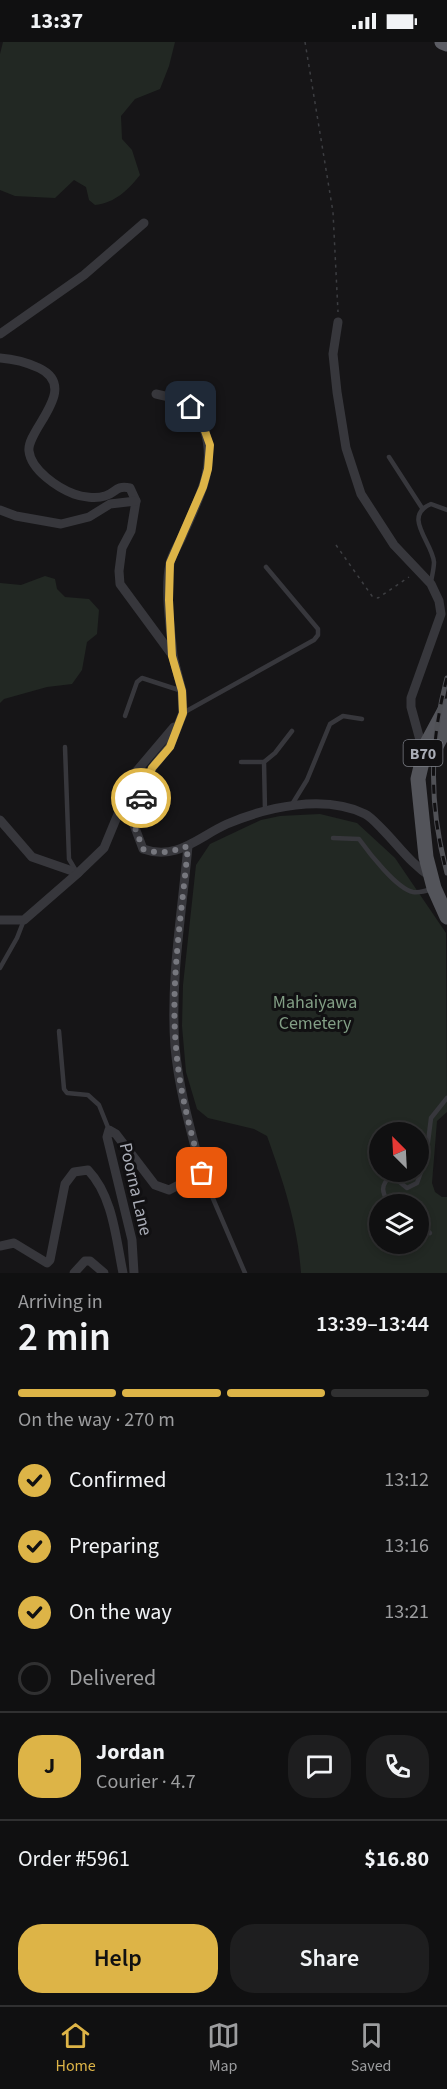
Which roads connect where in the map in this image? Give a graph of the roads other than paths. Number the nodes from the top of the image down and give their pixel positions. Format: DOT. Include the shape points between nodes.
graph roads {
  1 [pos="442,42"];
  2 [pos="447,44"];
  3 [pos="144,223"];
  4 [pos="0,318"];
  5 [pos="338,322"];
  6 [pos="4,330"];
  7 [pos="0,358"];
  8 [pos="156,394"];
  9 [pos="389,457"];
  10 [pos="136,501"];
  11 [pos="422,508"];
  12 [pos="0,510"];
  13 [pos="447,510"];
  14 [pos="266,567"];
  15 [pos="431,584"];
  16 [pos="172,656"];
  17 [pos="182,691"];
  18 [pos="447,705"];
  19 [pos="183,713"];
  20 [pos="125,717"];
  21 [pos="362,719"];
  22 [pos="178,723"];
  23 [pos="447,726"];
  24 [pos="292,731"];
  25 [pos="65,747"];
  26 [pos="423,751"];
  27 [pos="241,762"];
  28 [pos="264,762"];
  29 [pos="421,805"];
  30 [pos="291,806"];
  31 [pos="265,810"];
  32 [pos="0,820"];
  33 [pos="333,838"];
  34 [pos="188,846"];
  35 [pos="78,873"];
  36 [pos="432,882"];
  37 [pos="447,917"];
  38 [pos="0,920"];
  39 [pos="24,920"];
  40 [pos="0,968"];
  41 [pos="59,1031"];
  42 [pos="447,1098"];
  43 [pos="109,1130"];
  44 [pos="202,1173"];
  45 [pos="384,1194"];
  46 [pos="0,1246"];
  47 [pos="74,1273"];
  48 [pos="104,1273"];
  49 [pos="123,1273"];
  50 [pos="134,1273"];
  51 [pos="245,1273"];
  1 -- 2 [label="highway"];
  3 -- 6 [label="street" via="84,275"];
  4 -- 6 [label="street"];
  5 -- 15 [label="street" via="333,354 346,448 361,494 394,545"];
  7 -- 10 [label="street" via="24,361 52,377 54,399 29,443 29,453 53,484 76,495 93,497 107,496 117,487 130,488"];
  8 -- 16 [label="street" via="180,399 191,407 201,420 210,445 203,487 170,563"];
  9 -- 11 [label="lane"];
  10 -- 12 [label="street" via="110,504 89,517 61,524"];
  10 -- 16 [label="street" via="131,531 122,548 120,584"];
  11 -- 13 [label="lane" via="431,504"];
  11 -- 15 [label="lane" via="418,523 434,562"];
  14 -- 19 [label="lane" via="318,629 318,635"];
  15 -- 26 [label="street" via="441,614 411,698"];
  16 -- 17 [label="street"];
  17 -- 19 [label="street"];
  17 -- 20 [label="lane" via="142,678"];
  18 -- 26 [label="main road, B70"];
  19 -- 22 [label="street"];
  21 -- 30 [label="lane" via="344,716 330,724 307,780"];
  22 -- 34 [label="street" via="170,747 152,768 134,825 143,849 170,853"];
  22 -- 35 [label="street" via="135,773 104,848"];
  23 -- 29 [label="main road, B70" via="430,759"];
  24 -- 28 [label="lane"];
  25 -- 35 [label="lane" via="69,859"];
  26 -- 29 [label="main road, B70" via="418,779"];
  27 -- 28 [label="lane"];
  28 -- 31 [label="lane"];
  29 -- 36 [label="main road, B70"];
  30 -- 31 [label="street"];
  30 -- 36 [label="street" via="337,804 367,814"];
  31 -- 34 [label="street" via="225,825"];
  32 -- 35 [label="street" via="32,857"];
  33 -- 36 [label="lane" via="359,839 381,867 407,890 423,892"];
  34 -- 44 [label="street" via="176,976 175,1046 182,1097"];
  35 -- 39 [label="street"];
  36 -- 37 [label="main road, B70"];
  38 -- 39 [label="street"];
  39 -- 40 [label="lane"];
  41 -- 43 [label="lane" via="64,1089 67,1093 87,1095 99,1105"];
  42 -- 45 [label="lane" via="431,1118 426,1158 417,1183 407,1188 391,1175 383,1183"];
  43 -- 44 [label="street, Poorna Lane" via="156,1185 169,1190"];
  43 -- 50 [label="street, Poorna Lane" via="107,1137 132,1240"];
  44 -- 51 [label="lane"];
  46 -- 49 [label="street" via="14,1244 47,1263 65,1184 74,1172 88,1170 99,1181"];
  47 -- 48 [label="street" via="86,1261"];
}
